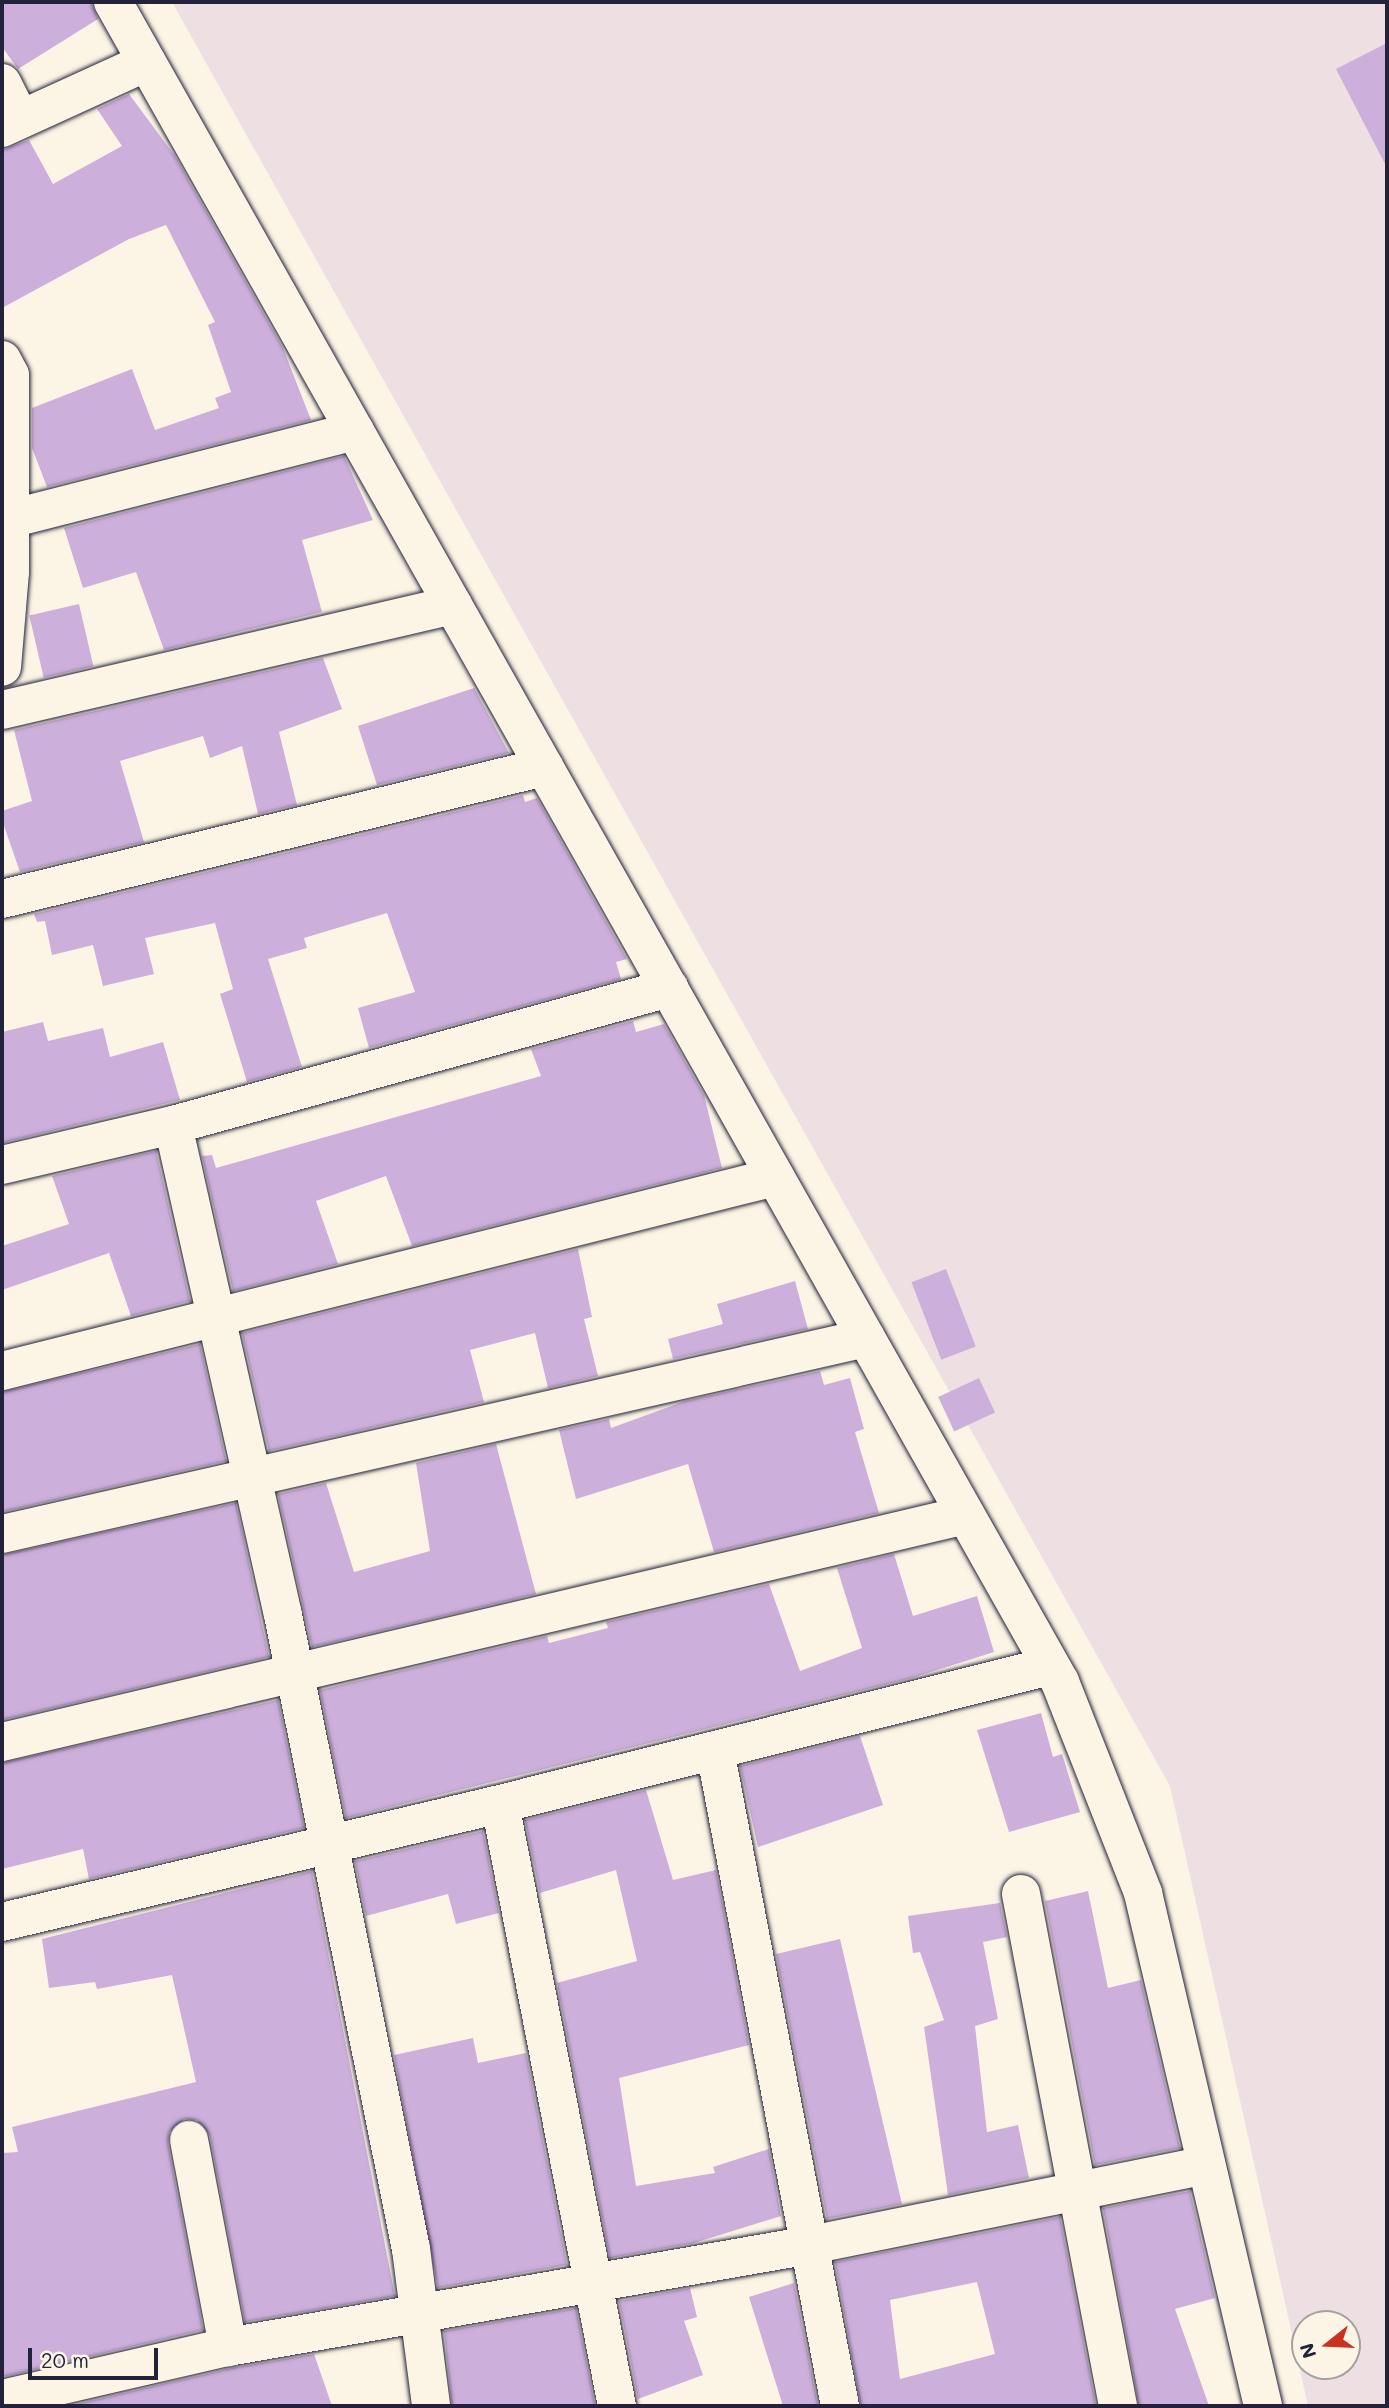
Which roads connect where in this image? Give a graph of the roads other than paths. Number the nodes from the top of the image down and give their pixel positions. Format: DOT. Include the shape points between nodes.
graph roads {
  1 [pos="113,2"];
  2 [pos="147,62"];
  3 [pos="2,83"];
  4 [pos="11,123"];
  5 [pos="2,360"];
  6 [pos="355,431"];
  7 [pos="6,443"];
  8 [pos="10,519"];
  9 [pos="453,605"];
  10 [pos="4,617"];
  11 [pos="2,667"];
  12 [pos="2,710"];
  13 [pos="544,767"];
  14 [pos="2,899"];
  15 [pos="669,988"];
  16 [pos="173,1125"];
  17 [pos="2,1165"];
  18 [pos="775,1177"];
  19 [pos="217,1318"];
  20 [pos="866,1338"];
  21 [pos="2,1371"];
  22 [pos="252,1477"];
  23 [pos="966,1515"];
  24 [pos="2,1534"];
  25 [pos="1050,1666"];
  26 [pos="295,1675"];
  27 [pos="2,1742"];
  28 [pos="715,1750"];
  29 [pos="499,1804"];
  30 [pos="328,1848"];
  31 [pos="1021,1894"];
  32 [pos="2,1922"];
  33 [pos="189,2140"];
  34 [pos="1206,2165"];
  35 [pos="1077,2190"];
  36 [pos="810,2245"];
  37 [pos="596,2284"];
  38 [pos="420,2316"];
  39 [pos="228,2347"];
  40 [pos="52,2398"];
  41 [pos="2,2399"];
  42 [pos="431,2406"];
  43 [pos="617,2406"];
  44 [pos="840,2406"];
  45 [pos="1118,2406"];
  46 [pos="1263,2406"];
  1 -- 2 [label="street"];
  2 -- 4 [label="street"];
  2 -- 6 [label="street"];
  3 -- 4 [label="street"];
  5 -- 7 [label="street" via="10,374"];
  6 -- 8 [label="street"];
  6 -- 9 [label="street"];
  7 -- 8 [label="street"];
  8 -- 10 [label="street"];
  9 -- 12 [label="street"];
  9 -- 13 [label="street"];
  10 -- 11 [label="street"];
  13 -- 14 [label="street"];
  13 -- 15 [label="street"];
  15 -- 16 [label="street"];
  15 -- 18 [label="street"];
  16 -- 17 [label="street"];
  16 -- 19 [label="street"];
  18 -- 19 [label="street"];
  18 -- 20 [label="street"];
  19 -- 21 [label="street"];
  19 -- 22 [label="street"];
  20 -- 22 [label="street"];
  20 -- 23 [label="street"];
  22 -- 24 [label="street"];
  22 -- 26 [label="street"];
  23 -- 25 [label="street"];
  23 -- 26 [label="street"];
  25 -- 28 [label="street"];
  25 -- 34 [label="street" via="1143,1893"];
  26 -- 27 [label="street"];
  26 -- 30 [label="street"];
  28 -- 29 [label="street"];
  28 -- 36 [label="street"];
  29 -- 30 [label="street"];
  29 -- 37 [label="street"];
  30 -- 32 [label="street"];
  30 -- 38 [label="street"];
  31 -- 35 [label="street"];
  33 -- 39 [label="street"];
  34 -- 35 [label="street"];
  34 -- 46 [label="street"];
  35 -- 36 [label="street"];
  35 -- 45 [label="street"];
  36 -- 37 [label="street"];
  36 -- 44 [label="street"];
  37 -- 38 [label="street"];
  37 -- 43 [label="street"];
  38 -- 39 [label="street"];
  38 -- 42 [label="street"];
  39 -- 40 [label="street"];
  40 -- 41 [label="street"];
}
